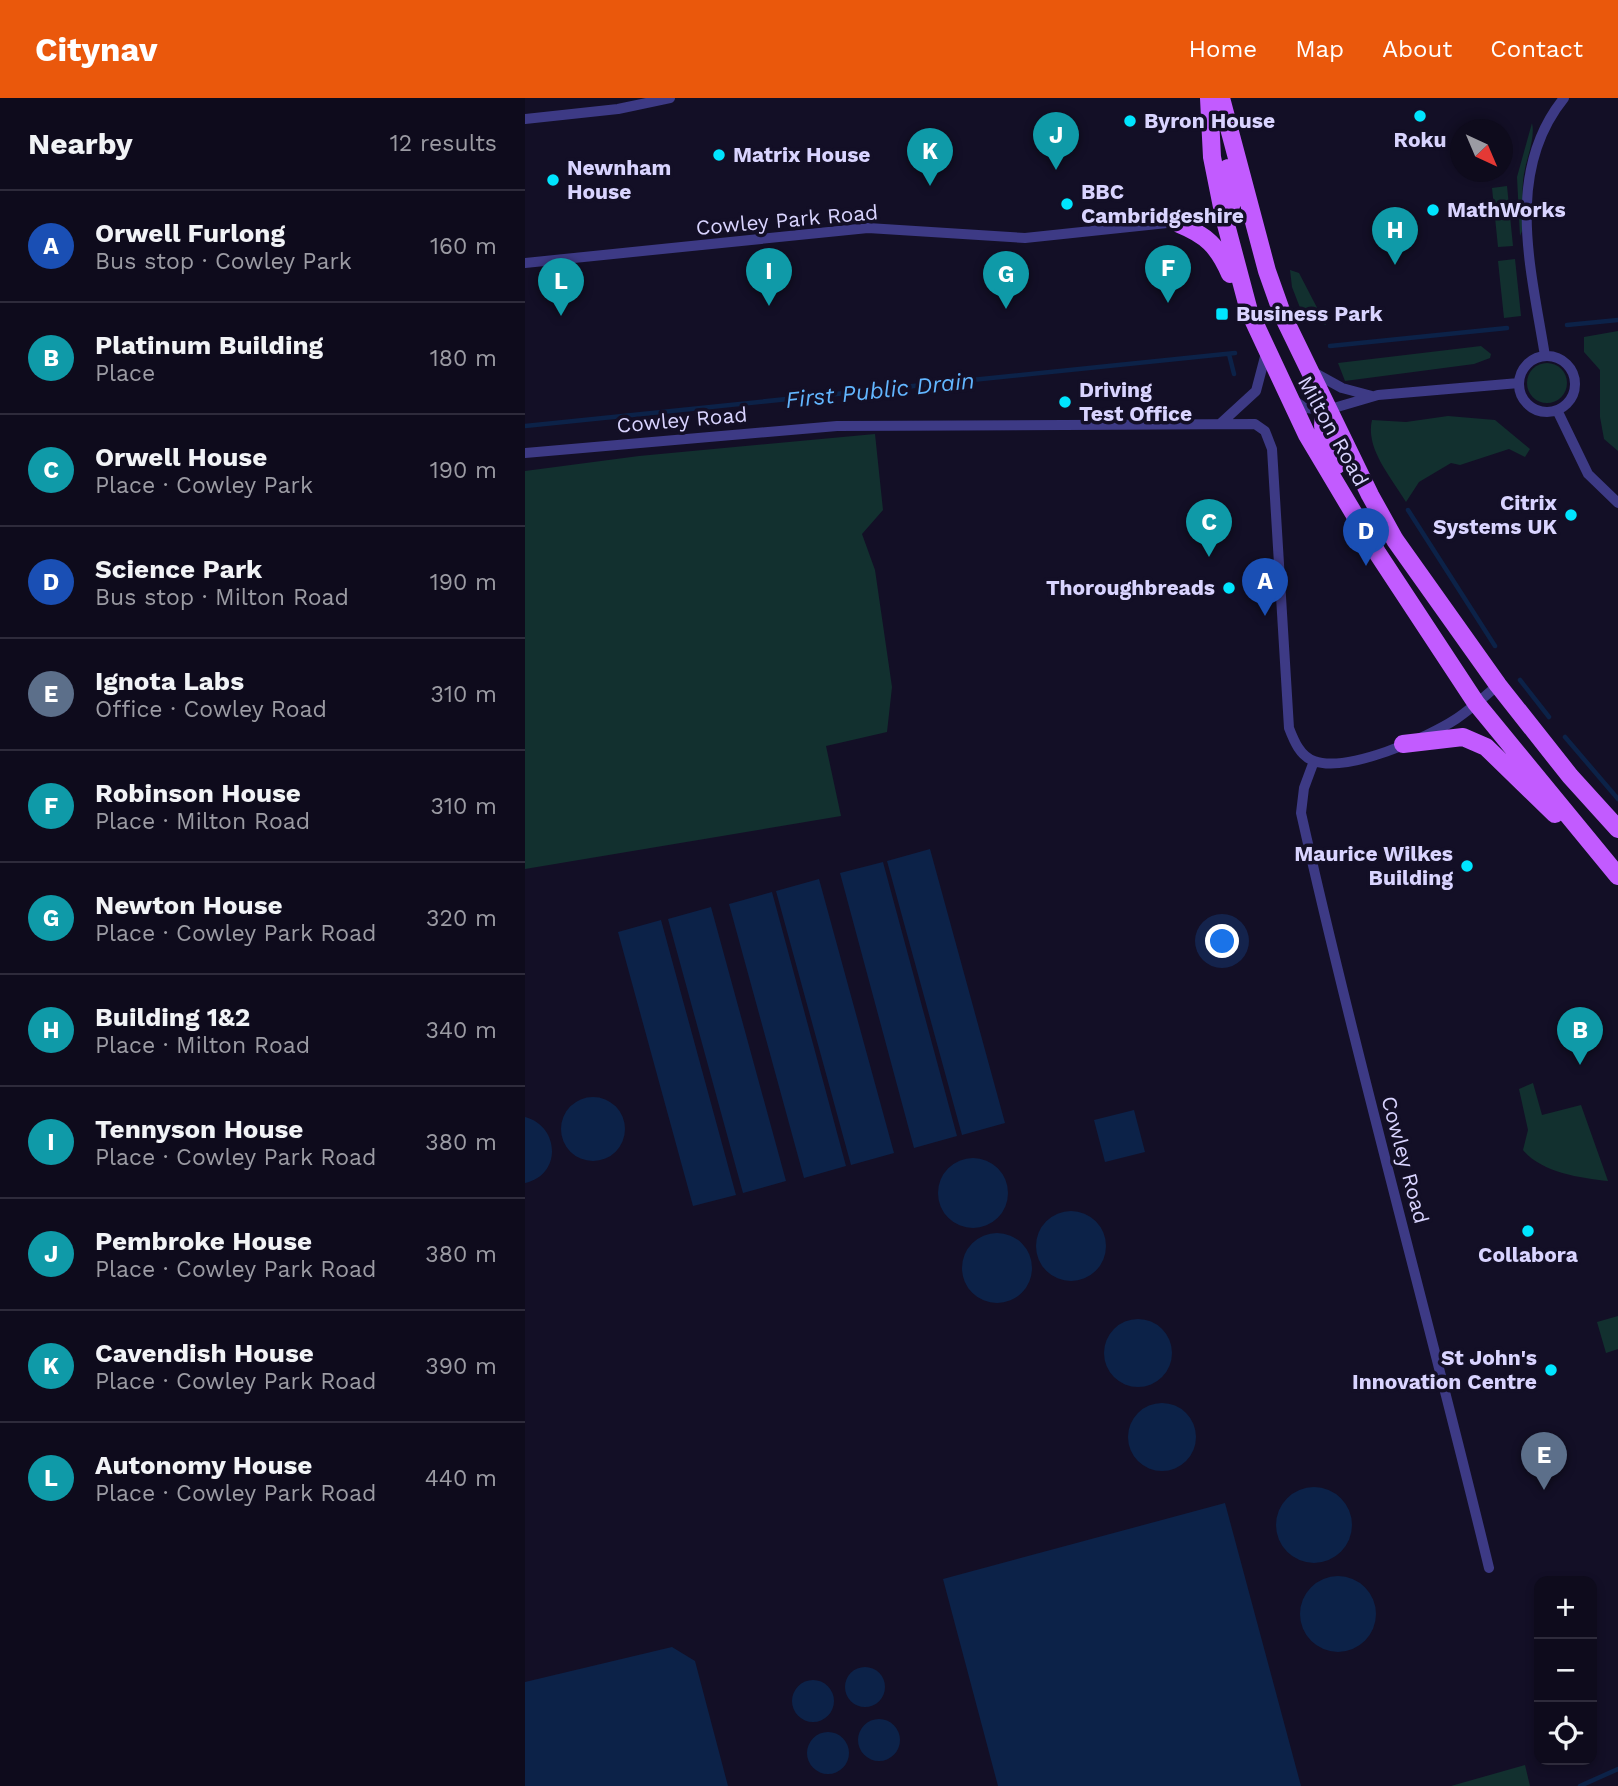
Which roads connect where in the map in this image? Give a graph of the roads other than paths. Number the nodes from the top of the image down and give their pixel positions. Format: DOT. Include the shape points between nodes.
graph roads {
  1 [pos="670,98"];
  2 [pos="1209,98"];
  3 [pos="1564,98"];
  4 [pos="1224,107"];
  5 [pos="525,119"];
  6 [pos="1219,189"];
  7 [pos="1224,217"];
  8 [pos="1252,219"];
  9 [pos="1201,220"];
  10 [pos="1178,223"];
  11 [pos="525,263"];
  12 [pos="1249,311"];
  13 [pos="1266,352"];
  14 [pos="1545,356"];
  15 [pos="1307,367"];
  16 [pos="1519,383"];
  17 [pos="1372,396"];
  18 [pos="1289,398"];
  19 [pos="1327,410"];
  20 [pos="1557,410"];
  21 [pos="1220,424"];
  22 [pos="525,453"];
  23 [pos="1618,503"];
  24 [pos="1378,554"];
  25 [pos="1498,685"];
  26 [pos="1476,703"];
  27 [pos="1403,744"];
  28 [pos="1314,761"];
  29 [pos="1618,828"];
  30 [pos="1618,876"];
  31 [pos="1489,1568"];
  1 -- 5 [label="street"];
  2 -- 6 [label="main road, Milton Road"];
  3 -- 14 [label="street" via="1539,137 1525,196"];
  4 -- 7 [label="main road" via="1223,139 1234,198"];
  4 -- 8 [label="main road, Milton Road"];
  6 -- 7 [label="main road, Milton Road"];
  6 -- 9 [label="street"];
  7 -- 8 [label="street, Cowley Park Road"];
  7 -- 9 [label="street, Cowley Park Road"];
  7 -- 12 [label="main road, Milton Road"];
  8 -- 15 [label="main road, Milton Road" via="1279,305"];
  9 -- 10 [label="street, Cowley Park Road"];
  10 -- 11 [label="street, Cowley Park Road" via="1025,237 868,228"];
  10 -- 12 [label="main road" via="1205,235 1217,248"];
  12 -- 13 [label="main road, Milton Road"];
  13 -- 18 [label="main road, Milton Road"];
  13 -- 21 [label="street" via="1256,391"];
  14 -- 16 [label="street" via="1525,367"];
  14 -- 20 [label="street" via="1569,366 1576,382 1571,399"];
  15 -- 17 [label="street" via="1342,388"];
  15 -- 19 [label="main road, Milton Road"];
  16 -- 17 [label="street"];
  16 -- 20 [label="street" via="1531,407"];
  17 -- 19 [label="street"];
  18 -- 19 [label="street" via="1305,408"];
  18 -- 24 [label="main road, Milton Road"];
  19 -- 24 [label="main road" via="1323,429 1327,445"];
  19 -- 25 [label="main road, Milton Road" via="1395,540"];
  20 -- 23 [label="street" via="1588,474"];
  21 -- 22 [label="street, Cowley Road" via="837,426"];
  21 -- 28 [label="street, Cowley Road" via="1248,424 1265,431 1272,449 1289,728 1298,749"];
  24 -- 26 [label="main road, Milton Road"];
  25 -- 26 [label="street"];
  25 -- 29 [label="main road, Milton Road"];
  26 -- 27 [label="street" via="1454,720"];
  26 -- 30 [label="main road, Milton Road"];
  27 -- 28 [label="street" via="1350,763"];
  27 -- 30 [label="main road" via="1463,737 1486,747"];
  28 -- 31 [label="street, Cowley Road" via="1301,813"];
}
